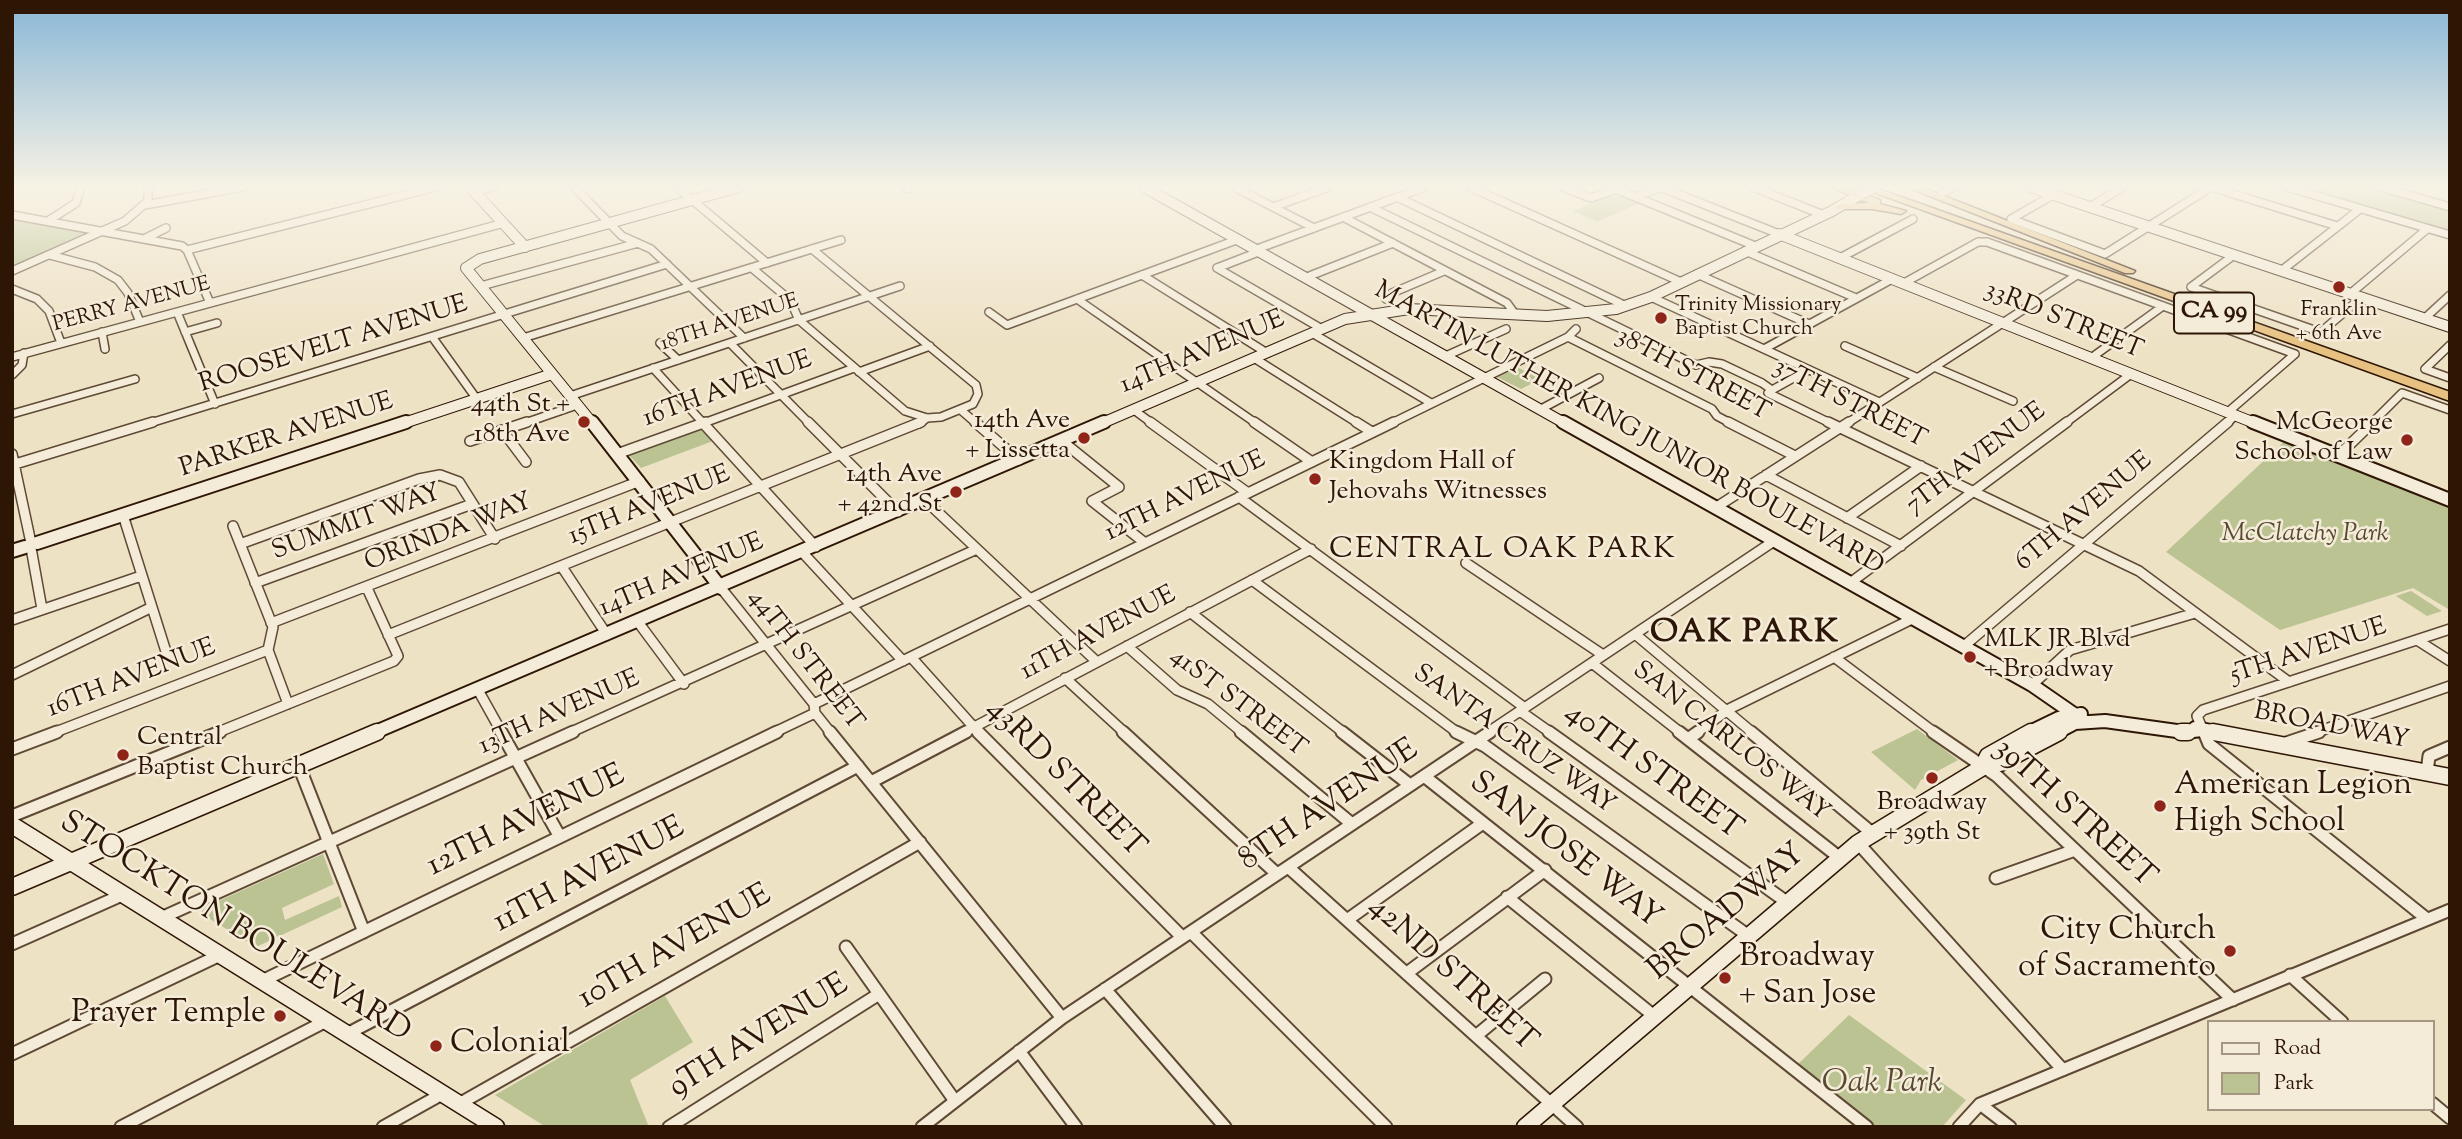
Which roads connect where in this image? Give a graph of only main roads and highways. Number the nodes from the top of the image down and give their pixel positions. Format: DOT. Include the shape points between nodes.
graph roads {
  1 [pos="1995,240"];
  2 [pos="1996,240"];
  3 [pos="2032,240"];
  4 [pos="2050,240"];
  5 [pos="2127,281"];
  6 [pos="2157,284"];
  7 [pos="2450,389"];
  8 [pos="2450,397"];
  1 -- 5 [label="highway"];
  2 -- 5 [label="highway, CA 99"];
  3 -- 6 [label="highway, CA 99"];
  4 -- 6 [label="highway"];
  5 -- 8 [label="highway, CA 99"];
  6 -- 7 [label="highway, CA 99"];
}
